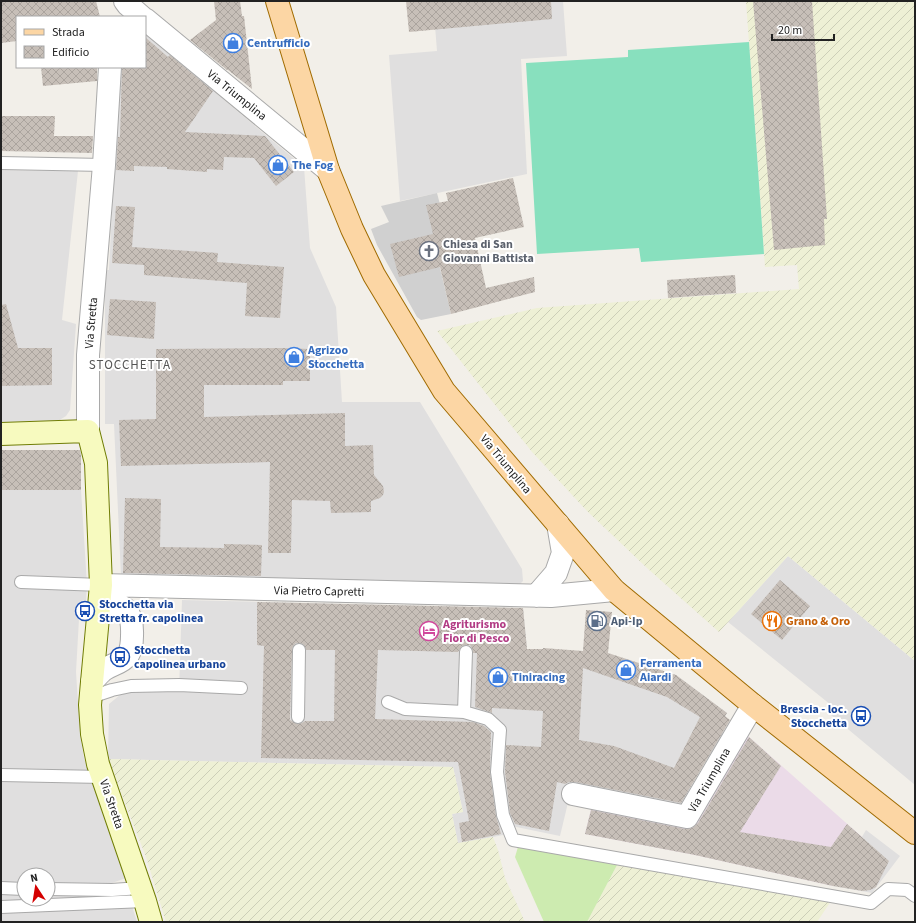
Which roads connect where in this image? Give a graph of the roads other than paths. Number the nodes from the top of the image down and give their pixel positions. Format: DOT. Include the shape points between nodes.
graph roads {
  1 [pos="277,1"];
  2 [pos="146,20"];
  3 [pos="110,68"];
  4 [pos="1,163"];
  5 [pos="104,165"];
  6 [pos="328,170"];
  7 [pos="88,431"];
  8 [pos="1,434"];
  9 [pos="558,524"];
  10 [pos="20,582"];
  11 [pos="614,590"];
  12 [pos="101,594"];
  13 [pos="536,596"];
  14 [pos="299,650"];
  15 [pos="466,652"];
  16 [pos="241,688"];
  17 [pos="91,690"];
  18 [pos="388,702"];
  19 [pos="753,705"];
  20 [pos="464,712"];
  21 [pos="298,717"];
  22 [pos="1,775"];
  23 [pos="103,777"];
  24 [pos="573,794"];
  25 [pos="915,833"];
  26 [pos="1,888"];
  27 [pos="16,889"];
  28 [pos="56,889"];
  29 [pos="143,894"];
  30 [pos="915,896"];
  31 [pos="1,907"];
  32 [pos="151,922"];
  1 -- 6 [label="main road, Via Triumplina"];
  2 -- 6 [label="street, Via Triumplina"];
  3 -- 5 [label="street, Via Stretta"];
  4 -- 5 [label="lane"];
  5 -- 7 [label="street, Via Stretta" via="88,355"];
  6 -- 9 [label="main road, Via Triumplina" via="374,275 444,391"];
  7 -- 8 [label="street"];
  7 -- 12 [label="street, Via Stretta" via="96,463"];
  9 -- 11 [label="main road, Via Triumplina"];
  9 -- 13 [label="street" via="563,553 556,573"];
  10 -- 12 [label="lane"];
  11 -- 13 [label="street, Via Pietro Capretti"];
  11 -- 19 [label="main road, Via Triumplina"];
  12 -- 13 [label="street, Via Pietro Capretti" via="467,601"];
  12 -- 17 [label="street, Via Stretta"];
  12 -- 17 [label="street" via="129,612 133,622 132,639 129,654 121,662 104,669"];
  14 -- 21 [label="lane"];
  15 -- 20 [label="lane"];
  16 -- 17 [label="lane" via="131,686 112,690"];
  17 -- 23 [label="street, Via Stretta" via="92,734"];
  18 -- 20 [label="lane" via="405,709"];
  19 -- 24 [label="street, Via Triumplina" via="687,817"];
  19 -- 25 [label="main road, Via Triumplina"];
  20 -- 30 [label="lane" via="488,719 500,730 497,772 503,815 513,840 871,902 888,889 907,890"];
  22 -- 23 [label="lane"];
  23 -- 29 [label="street, Via Stretta"];
  26 -- 27 [label="lane"];
  28 -- 29 [label="lane" via="112,890"];
  29 -- 31 [label="lane"];
  29 -- 32 [label="street, Via Stretta"];
}
